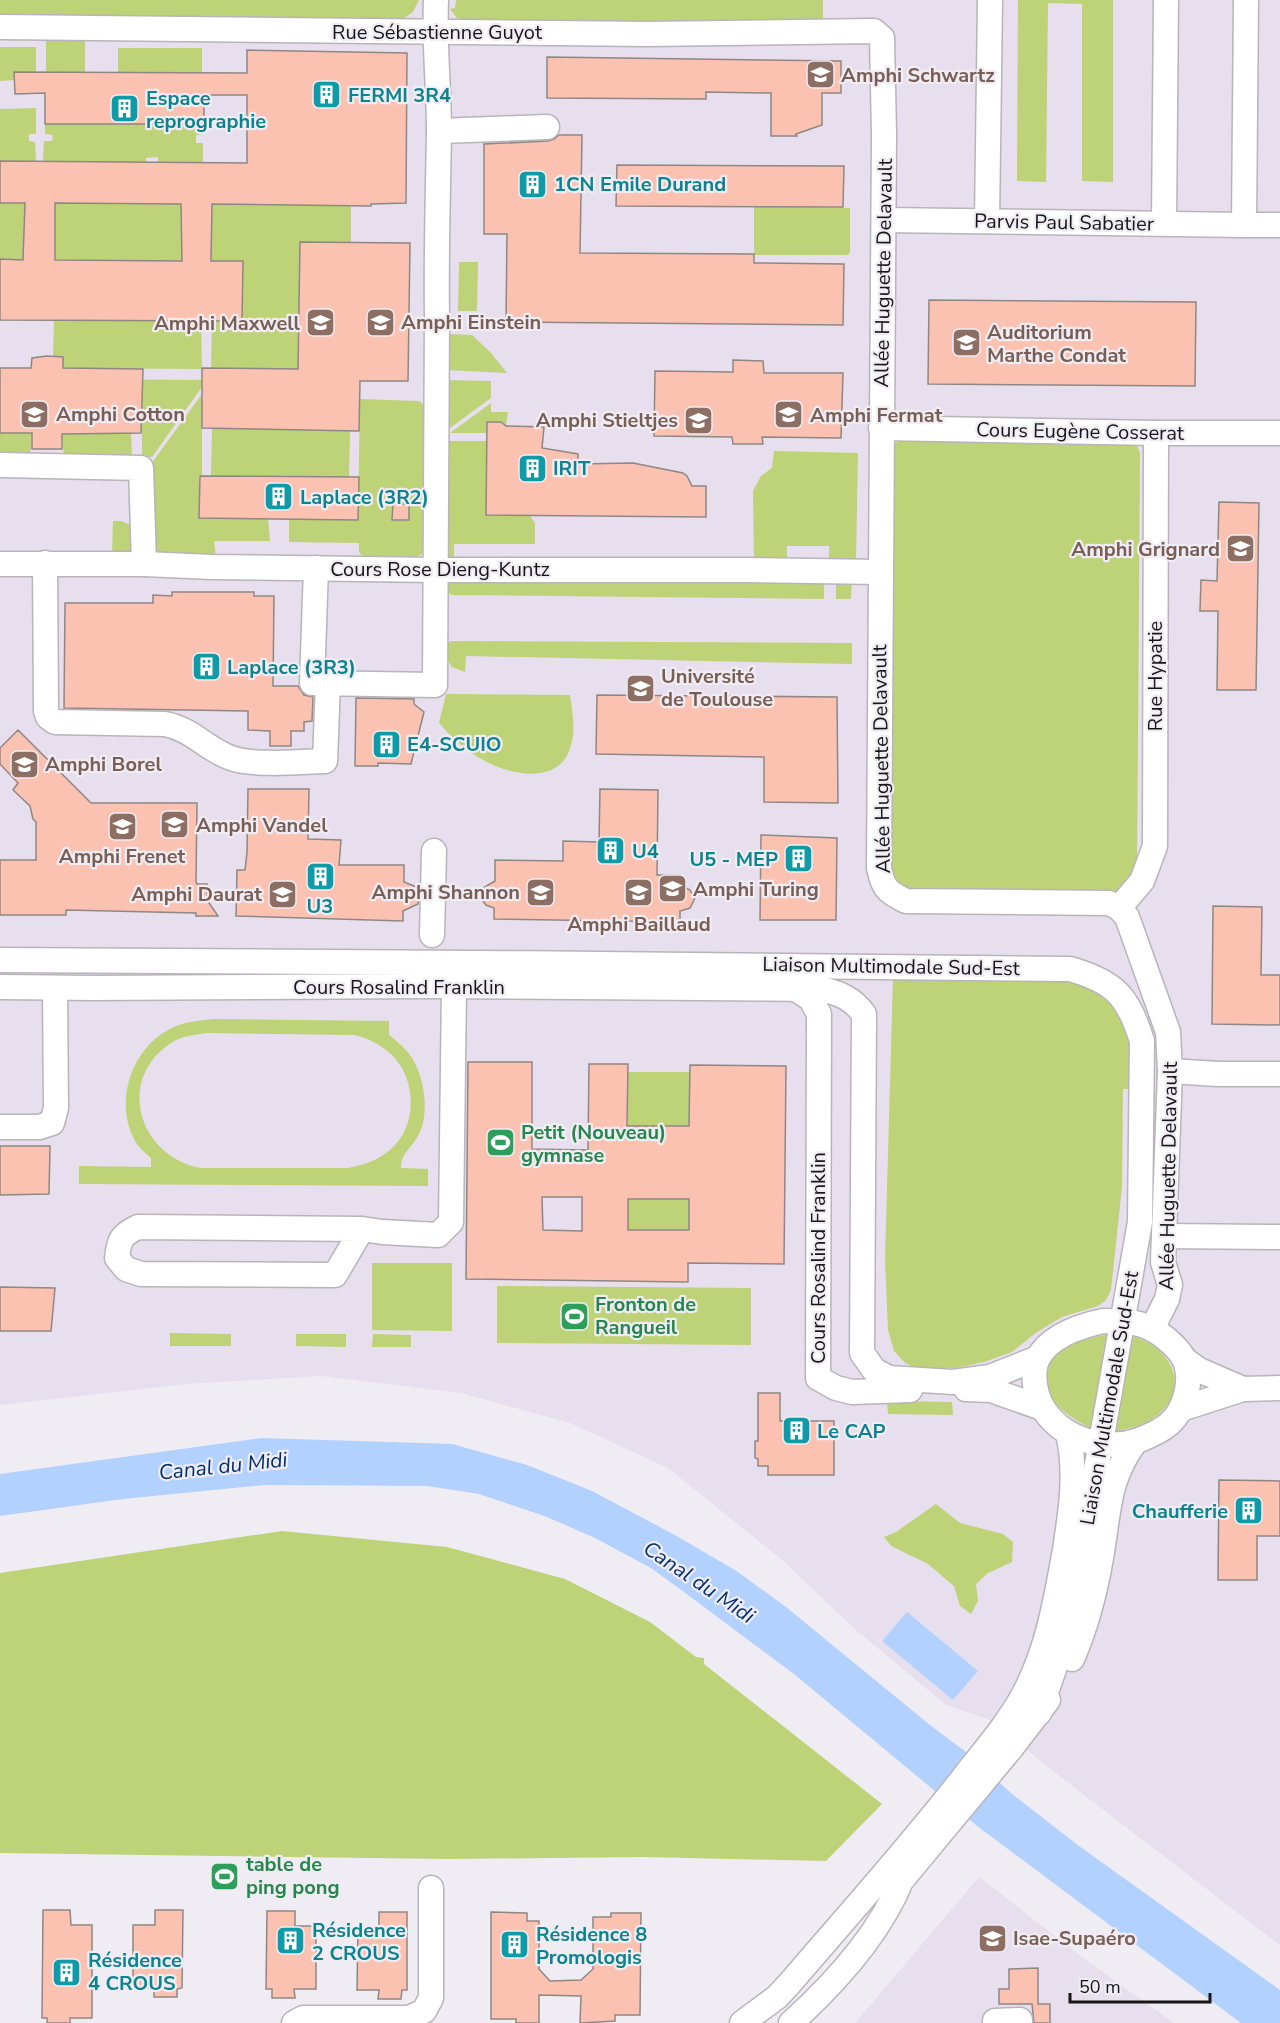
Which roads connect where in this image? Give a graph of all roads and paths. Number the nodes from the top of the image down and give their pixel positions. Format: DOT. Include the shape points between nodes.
graph roads {
  1 [pos="436,0"];
  2 [pos="990,0"];
  3 [pos="1166,0"];
  4 [pos="1246,0"];
  5 [pos="0,27"];
  6 [pos="435,31"];
  7 [pos="874,31"];
  8 [pos="547,127"];
  9 [pos="439,131"];
  10 [pos="884,220"];
  11 [pos="987,221"];
  12 [pos="1164,223"];
  13 [pos="1244,225"];
  14 [pos="1280,225"];
  15 [pos="881,428"];
  16 [pos="1156,433"];
  17 [pos="1280,433"];
  18 [pos="0,465"];
  19 [pos="45,563"];
  20 [pos="0,564"];
  21 [pos="144,564"];
  22 [pos="316,568"];
  23 [pos="435,570"];
  24 [pos="880,572"];
  25 [pos="328,683"];
  26 [pos="434,851"];
  27 [pos="1119,908"];
  28 [pos="432,935"];
  29 [pos="0,960"];
  30 [pos="454,986"];
  31 [pos="0,987"];
  32 [pos="55,988"];
  33 [pos="797,990"];
  34 [pos="819,1014"];
  35 [pos="864,1014"];
  36 [pos="1170,1071"];
  37 [pos="1280,1074"];
  38 [pos="0,1127"];
  39 [pos="362,1229"];
  40 [pos="1165,1236"];
  41 [pos="1280,1237"];
  42 [pos="1123,1321"];
  43 [pos="1152,1329"];
  44 [pos="1038,1358"];
  45 [pos="1185,1360"];
  46 [pos="1280,1388"];
  47 [pos="1243,1389"];
  48 [pos="1042,1408"];
  49 [pos="1181,1410"];
  50 [pos="1068,1433"];
  51 [pos="1136,1441"];
  52 [pos="1101,1444"];
  53 [pos="1065,1637"];
  54 [pos="1039,1713"];
  55 [pos="1004,1741"];
  56 [pos="935,1828"];
  57 [pos="901,1881"];
  58 [pos="431,1888"];
  59 [pos="853,1928"];
  60 [pos="996,2021"];
  61 [pos="294,2023"];
  62 [pos="742,2023"];
  63 [pos="769,2023"];
  64 [pos="791,2023"];
  65 [pos="1020,2023"];
  1 -- 6 [label="street"];
  2 -- 11 [label="street"];
  3 -- 12 [label="street"];
  4 -- 13 [label="street"];
  5 -- 6 [label="street, Rue Sébastienne Guyot"];
  6 -- 7 [label="street, Rue Sébastienne Guyot"];
  6 -- 9 [label="street"];
  7 -- 10 [label="street, Allée Huguette Delavault" via="882,38"];
  8 -- 9 [label="street"];
  9 -- 23 [label="street"];
  10 -- 11 [label="street, Parvis Paul Sabatier"];
  10 -- 15 [label="street, Allée Huguette Delavault"];
  11 -- 12 [label="street, Parvis Paul Sabatier"];
  12 -- 13 [label="street, Parvis Paul Sabatier"];
  13 -- 14 [label="street, Parvis Paul Sabatier"];
  15 -- 16 [label="street, Cours Eugène Cosserat"];
  15 -- 24 [label="street, Allée Huguette Delavault"];
  16 -- 17 [label="street, Cours Eugène Cosserat"];
  16 -- 27 [label="street, Rue Hypatie" via="1155,846 1142,881"];
  18 -- 21 [label="street" via="141,468"];
  19 -- 20 [label="street, Cours Rose Dieng-Kuntz"];
  19 -- 21 [label="street, Cours Rose Dieng-Kuntz"];
  19 -- 25 [label="street" via="46,707 48,717 55,722 165,724 189,732 233,759 325,761"];
  21 -- 22 [label="street, Cours Rose Dieng-Kuntz"];
  22 -- 23 [label="street, Cours Rose Dieng-Kuntz"];
  22 -- 25 [label="street" via="312,683"];
  23 -- 24 [label="street, Cours Rose Dieng-Kuntz"];
  23 -- 25 [label="street" via="435,685"];
  24 -- 27 [label="street, Allée Huguette Delavault" via="882,883 906,901 1109,903"];
  26 -- 28 [label="street"];
  27 -- 36 [label="street, Allée Huguette Delavault" via="1127,917 1168,1032"];
  29 -- 42 [label="street, Liaison Multimodale Sud-Est" via="733,964 1070,969 1087,974 1104,981 1121,996 1134,1015 1142,1041 1140,1222"];
  30 -- 32 [label="street, Cours Rosalind Franklin"];
  30 -- 33 [label="street, Cours Rosalind Franklin"];
  30 -- 39 [label="street" via="451,1222 438,1235"];
  31 -- 32 [label="street, Cours Rosalind Franklin"];
  32 -- 38 [label="street" via="54,1118 52,1123 39,1127"];
  33 -- 34 [label="street" via="811,999"];
  33 -- 35 [label="street, Cours Rosalind Franklin" via="839,993"];
  34 -- 35 [label="street" via="851,1008"];
  34 -- 48 [label="street, Cours Rosalind Franklin" via="818,1378 852,1392 991,1390"];
  35 -- 44 [label="street" via="862,1353 874,1370 889,1378 953,1382 990,1377"];
  36 -- 37 [label="street"];
  36 -- 40 [label="street, Allée Huguette Delavault"];
  39 -- 39 [label="street" via="138,1227 126,1233 119,1243 117,1258 126,1269 141,1274 335,1275"];
  40 -- 41 [label="street"];
  40 -- 43 [label="street, Allée Huguette Delavault" via="1163,1262 1170,1285"];
  42 -- 43 [label="street"];
  42 -- 44 [label="street" via="1104,1321 1071,1331 1052,1342"];
  42 -- 52 [label="street, Liaison Multimodale Sud-Est"];
  43 -- 45 [label="street"];
  44 -- 48 [label="street" via="1034,1376"];
  45 -- 47 [label="street"];
  45 -- 49 [label="street" via="1186,1393"];
  46 -- 47 [label="street"];
  47 -- 49 [label="street"];
  48 -- 50 [label="street"];
  49 -- 51 [label="street" via="1169,1424"];
  50 -- 52 [label="street"];
  50 -- 55 [label="street" via="1074,1484 1055,1610"];
  51 -- 52 [label="street"];
  51 -- 54 [label="street" via="1117,1470 1088,1617 1065,1674"];
  52 -- 53 [label="street, Liaison Multimodale Sud-Est"];
  53 -- 54 [label="street, Liaison Multimodale Sud-Est"];
  53 -- 55 [label="street, Liaison Multimodale Sud-Est" via="1023,1716"];
  54 -- 55 [label="street"];
  55 -- 56 [label="street"];
  56 -- 57 [label="street"];
  56 -- 59 [label="street"];
  56 -- 62 [label="street" via="777,1997"];
  57 -- 59 [label="street"];
  57 -- 64 [label="street" via="892,1904 868,1940"];
  58 -- 61 [label="street" via="431,1998 424,2011 409,2018 303,2018"];
  59 -- 63 [label="street" via="804,1990"];
  60 -- 65 [label="street"];
}
